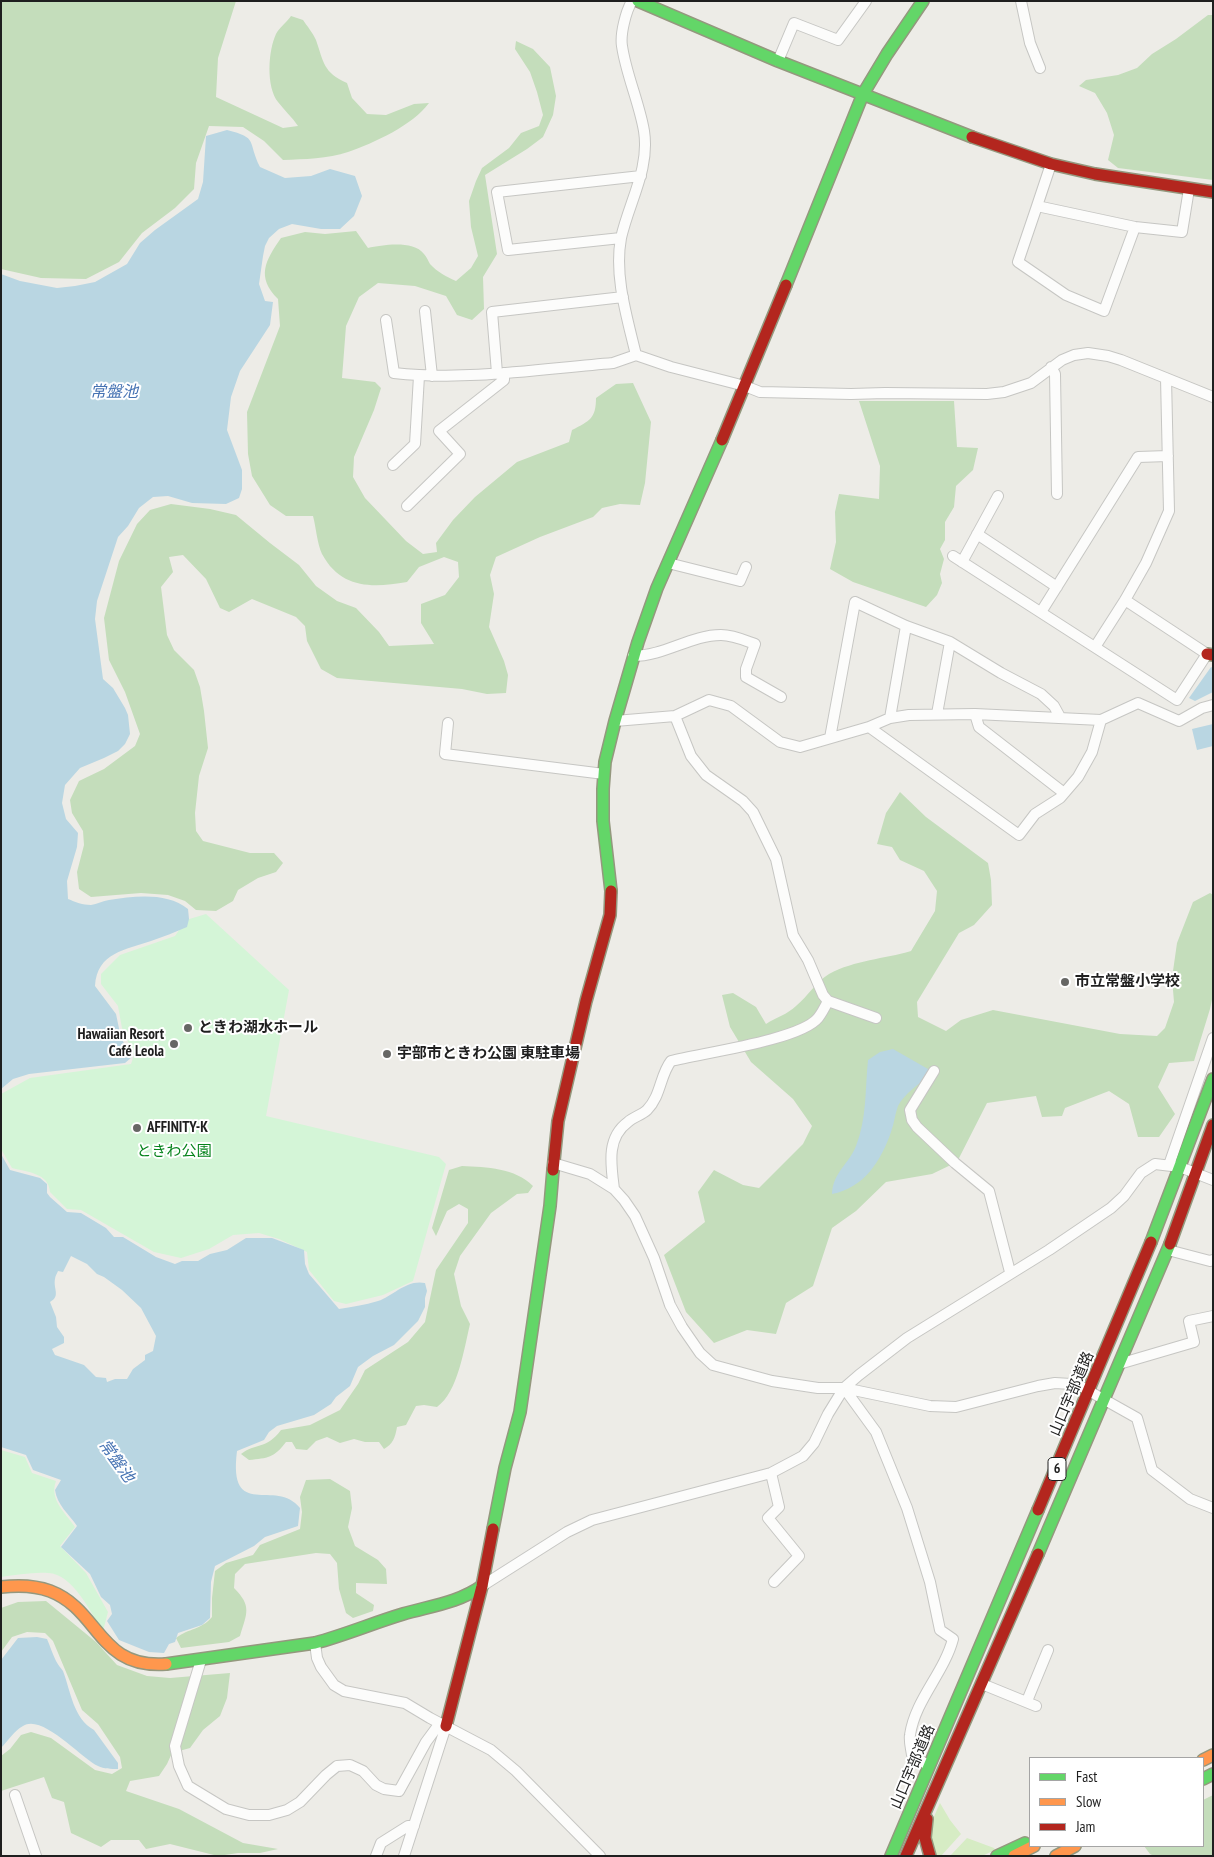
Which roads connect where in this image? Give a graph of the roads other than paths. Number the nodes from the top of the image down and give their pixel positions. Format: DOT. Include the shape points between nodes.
graph roads {
  1 [pos="632,1"];
  2 [pos="638,1"];
  3 [pos="866,1"];
  4 [pos="923,1"];
  5 [pos="1021,1"];
  6 [pos="778,61"];
  7 [pos="1040,68"];
  8 [pos="863,94"];
  9 [pos="1050,164"];
  10 [pos="641,176"];
  11 [pos="1189,189"];
  12 [pos="1213,192"];
  13 [pos="1037,206"];
  14 [pos="1135,227"];
  15 [pos="621,238"];
  16 [pos="623,297"];
  17 [pos="425,311"];
  18 [pos="386,320"];
  19 [pos="636,355"];
  20 [pos="1052,367"];
  21 [pos="500,373"];
  22 [pos="418,376"];
  23 [pos="432,376"];
  24 [pos="1166,378"];
  25 [pos="746,386"];
  26 [pos="1213,397"];
  27 [pos="1168,456"];
  28 [pos="393,464"];
  29 [pos="1057,494"];
  30 [pos="998,496"];
  31 [pos="407,506"];
  32 [pos="977,534"];
  33 [pos="668,563"];
  34 [pos="746,567"];
  35 [pos="1057,587"];
  36 [pos="1126,600"];
  37 [pos="1041,612"];
  38 [pos="906,626"];
  39 [pos="950,642"];
  40 [pos="1095,647"];
  41 [pos="1210,654"];
  42 [pos="634,656"];
  43 [pos="781,697"];
  44 [pos="1213,705"];
  45 [pos="937,714"];
  46 [pos="975,714"];
  47 [pos="675,716"];
  48 [pos="1060,717"];
  49 [pos="890,718"];
  50 [pos="615,720"];
  51 [pos="1101,720"];
  52 [pos="448,723"];
  53 [pos="869,727"];
  54 [pos="830,738"];
  55 [pos="604,774"];
  56 [pos="1064,793"];
  57 [pos="828,1001"];
  58 [pos="876,1018"];
  59 [pos="1213,1038"];
  60 [pos="934,1071"];
  61 [pos="1213,1079"];
  62 [pos="1213,1125"];
  63 [pos="553,1163"];
  64 [pos="1174,1166"];
  65 [pos="1196,1173"];
  66 [pos="1213,1180"];
  67 [pos="614,1189"];
  68 [pos="1168,1250"];
  69 [pos="1213,1260"];
  70 [pos="1010,1272"];
  71 [pos="1213,1316"];
  72 [pos="1119,1364"];
  73 [pos="844,1388"];
  74 [pos="1090,1391"];
  75 [pos="1104,1398"];
  76 [pos="771,1472"];
  77 [pos="1213,1508"];
  78 [pos="774,1582"];
  79 [pos="482,1586"];
  80 [pos="1,1587"];
  81 [pos="315,1643"];
  82 [pos="1048,1650"];
  83 [pos="201,1660"];
  84 [pos="982,1684"];
  85 [pos="443,1725"];
  86 [pos="929,1766"];
  87 [pos="936,1788"];
  88 [pos="15,1795"];
  89 [pos="414,1826"];
  90 [pos="1029,1840"];
  91 [pos="1032,1847"];
  92 [pos="1073,1847"];
  93 [pos="36,1856"];
  94 [pos="376,1856"];
  95 [pos="404,1856"];
  96 [pos="600,1856"];
  97 [pos="891,1856"];
  98 [pos="906,1856"];
  99 [pos="930,1856"];
  100 [pos="998,1856"];
  101 [pos="1014,1856"];
  102 [pos="1056,1856"];
  1 -- 10 [label="street" via="621,44 644,131 645,155"];
  2 -- 6 [label="main road"];
  3 -- 6 [label="street" via="838,40 794,23"];
  4 -- 8 [label="main road"];
  5 -- 7 [label="street" via="1030,43"];
  6 -- 8 [label="main road"];
  8 -- 9 [label="main road" via="991,145"];
  8 -- 25 [label="main road"];
  9 -- 11 [label="main road"];
  9 -- 13 [label="street"];
  10 -- 15 [label="street"];
  10 -- 15 [label="street" via="497,192 508,250"];
  11 -- 12 [label="main road"];
  11 -- 14 [label="street" via="1182,232"];
  13 -- 14 [label="street"];
  13 -- 14 [label="street" via="1018,262 1066,296 1104,311"];
  15 -- 16 [label="street"];
  16 -- 19 [label="street"];
  16 -- 21 [label="street" via="492,312"];
  17 -- 23 [label="street"];
  18 -- 22 [label="street" via="394,373"];
  19 -- 21 [label="street" via="613,363"];
  19 -- 25 [label="street"];
  20 -- 24 [label="street" via="1074,355 1088,353 1121,360"];
  20 -- 25 [label="street" via="1031,383 987,394 760,392"];
  20 -- 29 [label="street" via="1056,374"];
  21 -- 23 [label="street"];
  21 -- 31 [label="street" via="504,380 439,431 460,454"];
  22 -- 23 [label="street"];
  22 -- 28 [label="street" via="416,444"];
  24 -- 26 [label="street"];
  24 -- 27 [label="street"];
  25 -- 33 [label="main road"];
  27 -- 35 [label="street" via="1138,457"];
  27 -- 36 [label="street" via="1169,511"];
  30 -- 32 [label="street"];
  32 -- 35 [label="street"];
  32 -- 37 [label="street" via="957,559"];
  33 -- 34 [label="street" via="740,581"];
  33 -- 42 [label="main road"];
  35 -- 37 [label="street"];
  36 -- 40 [label="street"];
  36 -- 41 [label="street"];
  37 -- 40 [label="street"];
  38 -- 39 [label="street"];
  38 -- 49 [label="street"];
  38 -- 54 [label="street" via="855,602"];
  39 -- 45 [label="street"];
  39 -- 48 [label="street" via="1041,694"];
  40 -- 41 [label="street" via="1177,700"];
  42 -- 43 [label="street" via="654,654 706,637 734,636 755,644 746,678"];
  42 -- 50 [label="main road"];
  44 -- 51 [label="street" via="1179,721 1138,703"];
  45 -- 46 [label="street"];
  45 -- 49 [label="street"];
  46 -- 48 [label="street"];
  46 -- 56 [label="street" via="979,727"];
  47 -- 50 [label="street"];
  47 -- 54 [label="street" via="709,700 731,706 780,742 789,745 800,747"];
  47 -- 57 [label="street" via="690,756 706,775 753,812 776,859 793,934"];
  48 -- 51 [label="street"];
  49 -- 53 [label="street"];
  50 -- 55 [label="main road"];
  51 -- 56 [label="street" via="1092,752 1078,777"];
  52 -- 55 [label="street" via="445,754"];
  53 -- 54 [label="street"];
  53 -- 56 [label="street" via="1019,835 1036,814"];
  55 -- 63 [label="main road" via="610,915 558,1121"];
  57 -- 58 [label="street"];
  57 -- 67 [label="street" via="818,1019 792,1032 671,1061 656,1098 647,1110 617,1130 612,1143"];
  59 -- 64 [label="street"];
  60 -- 70 [label="street" via="910,1110 912,1120 989,1191"];
  61 -- 64 [label="main road, 山口宇部道路 / 6"];
  62 -- 65 [label="main road, 山口宇部道路 / 6"];
  63 -- 67 [label="street" via="590,1174"];
  63 -- 79 [label="main road" via="550,1206 520,1412 505,1468"];
  64 -- 65 [label="street"];
  64 -- 70 [label="street" via="1154,1164 1141,1173 1111,1208"];
  64 -- 74 [label="main road, 山口宇部道路 / 6" via="1142,1268"];
  65 -- 66 [label="street"];
  65 -- 68 [label="main road, 山口宇部道路 / 6"];
  67 -- 73 [label="street" via="634,1216 654,1258 670,1306 700,1353 713,1365 772,1381 818,1388"];
  68 -- 69 [label="street"];
  68 -- 72 [label="main road, 山口宇部道路 / 6"];
  70 -- 73 [label="street" via="907,1338"];
  71 -- 72 [label="street" via="1189,1321 1194,1342"];
  72 -- 75 [label="main road, 山口宇部道路 / 6"];
  73 -- 74 [label="street" via="949,1407 1055,1383 1080,1386"];
  73 -- 76 [label="street" via="814,1443 803,1456"];
  73 -- 86 [label="street" via="876,1432 907,1508 930,1582 940,1630 953,1639 950,1651 919,1709 909,1738 912,1754"];
  74 -- 75 [label="street"];
  74 -- 86 [label="main road, 山口宇部道路 / 6"];
  75 -- 77 [label="street" via="1137,1418 1152,1470 1190,1499"];
  75 -- 84 [label="main road, 山口宇部道路 / 6"];
  76 -- 78 [label="street" via="779,1507 768,1518 799,1556"];
  76 -- 79 [label="street" via="592,1520 567,1532"];
  79 -- 81 [label="main road" via="454,1601 402,1614"];
  79 -- 85 [label="main road"];
  80 -- 83 [label="main road" via="29,1585 62,1595 108,1645 128,1658 158,1664"];
  81 -- 83 [label="main road"];
  81 -- 85 [label="street" via="321,1668 334,1685 344,1691 405,1703"];
  82 -- 84 [label="street" via="1032,1703"];
  83 -- 85 [label="street" via="175,1746 188,1786 226,1809 249,1815 286,1810 300,1802 337,1766 350,1764 363,1771 376,1785 399,1791 426,1742"];
  84 -- 87 [label="main road, 山口宇部道路 / 6"];
  85 -- 89 [label="street"];
  85 -- 96 [label="street" via="491,1750"];
  86 -- 97 [label="main road, 山口宇部道路 / 6"];
  87 -- 98 [label="main road, 山口宇部道路 / 6"];
  87 -- 99 [label="main road" via="924,1828"];
  88 -- 93 [label="street"];
  89 -- 94 [label="street" via="408,1826 381,1844"];
  89 -- 95 [label="street"];
  90 -- 100 [label="main road"];
  91 -- 101 [label="main road"];
  92 -- 102 [label="main road"];
}
